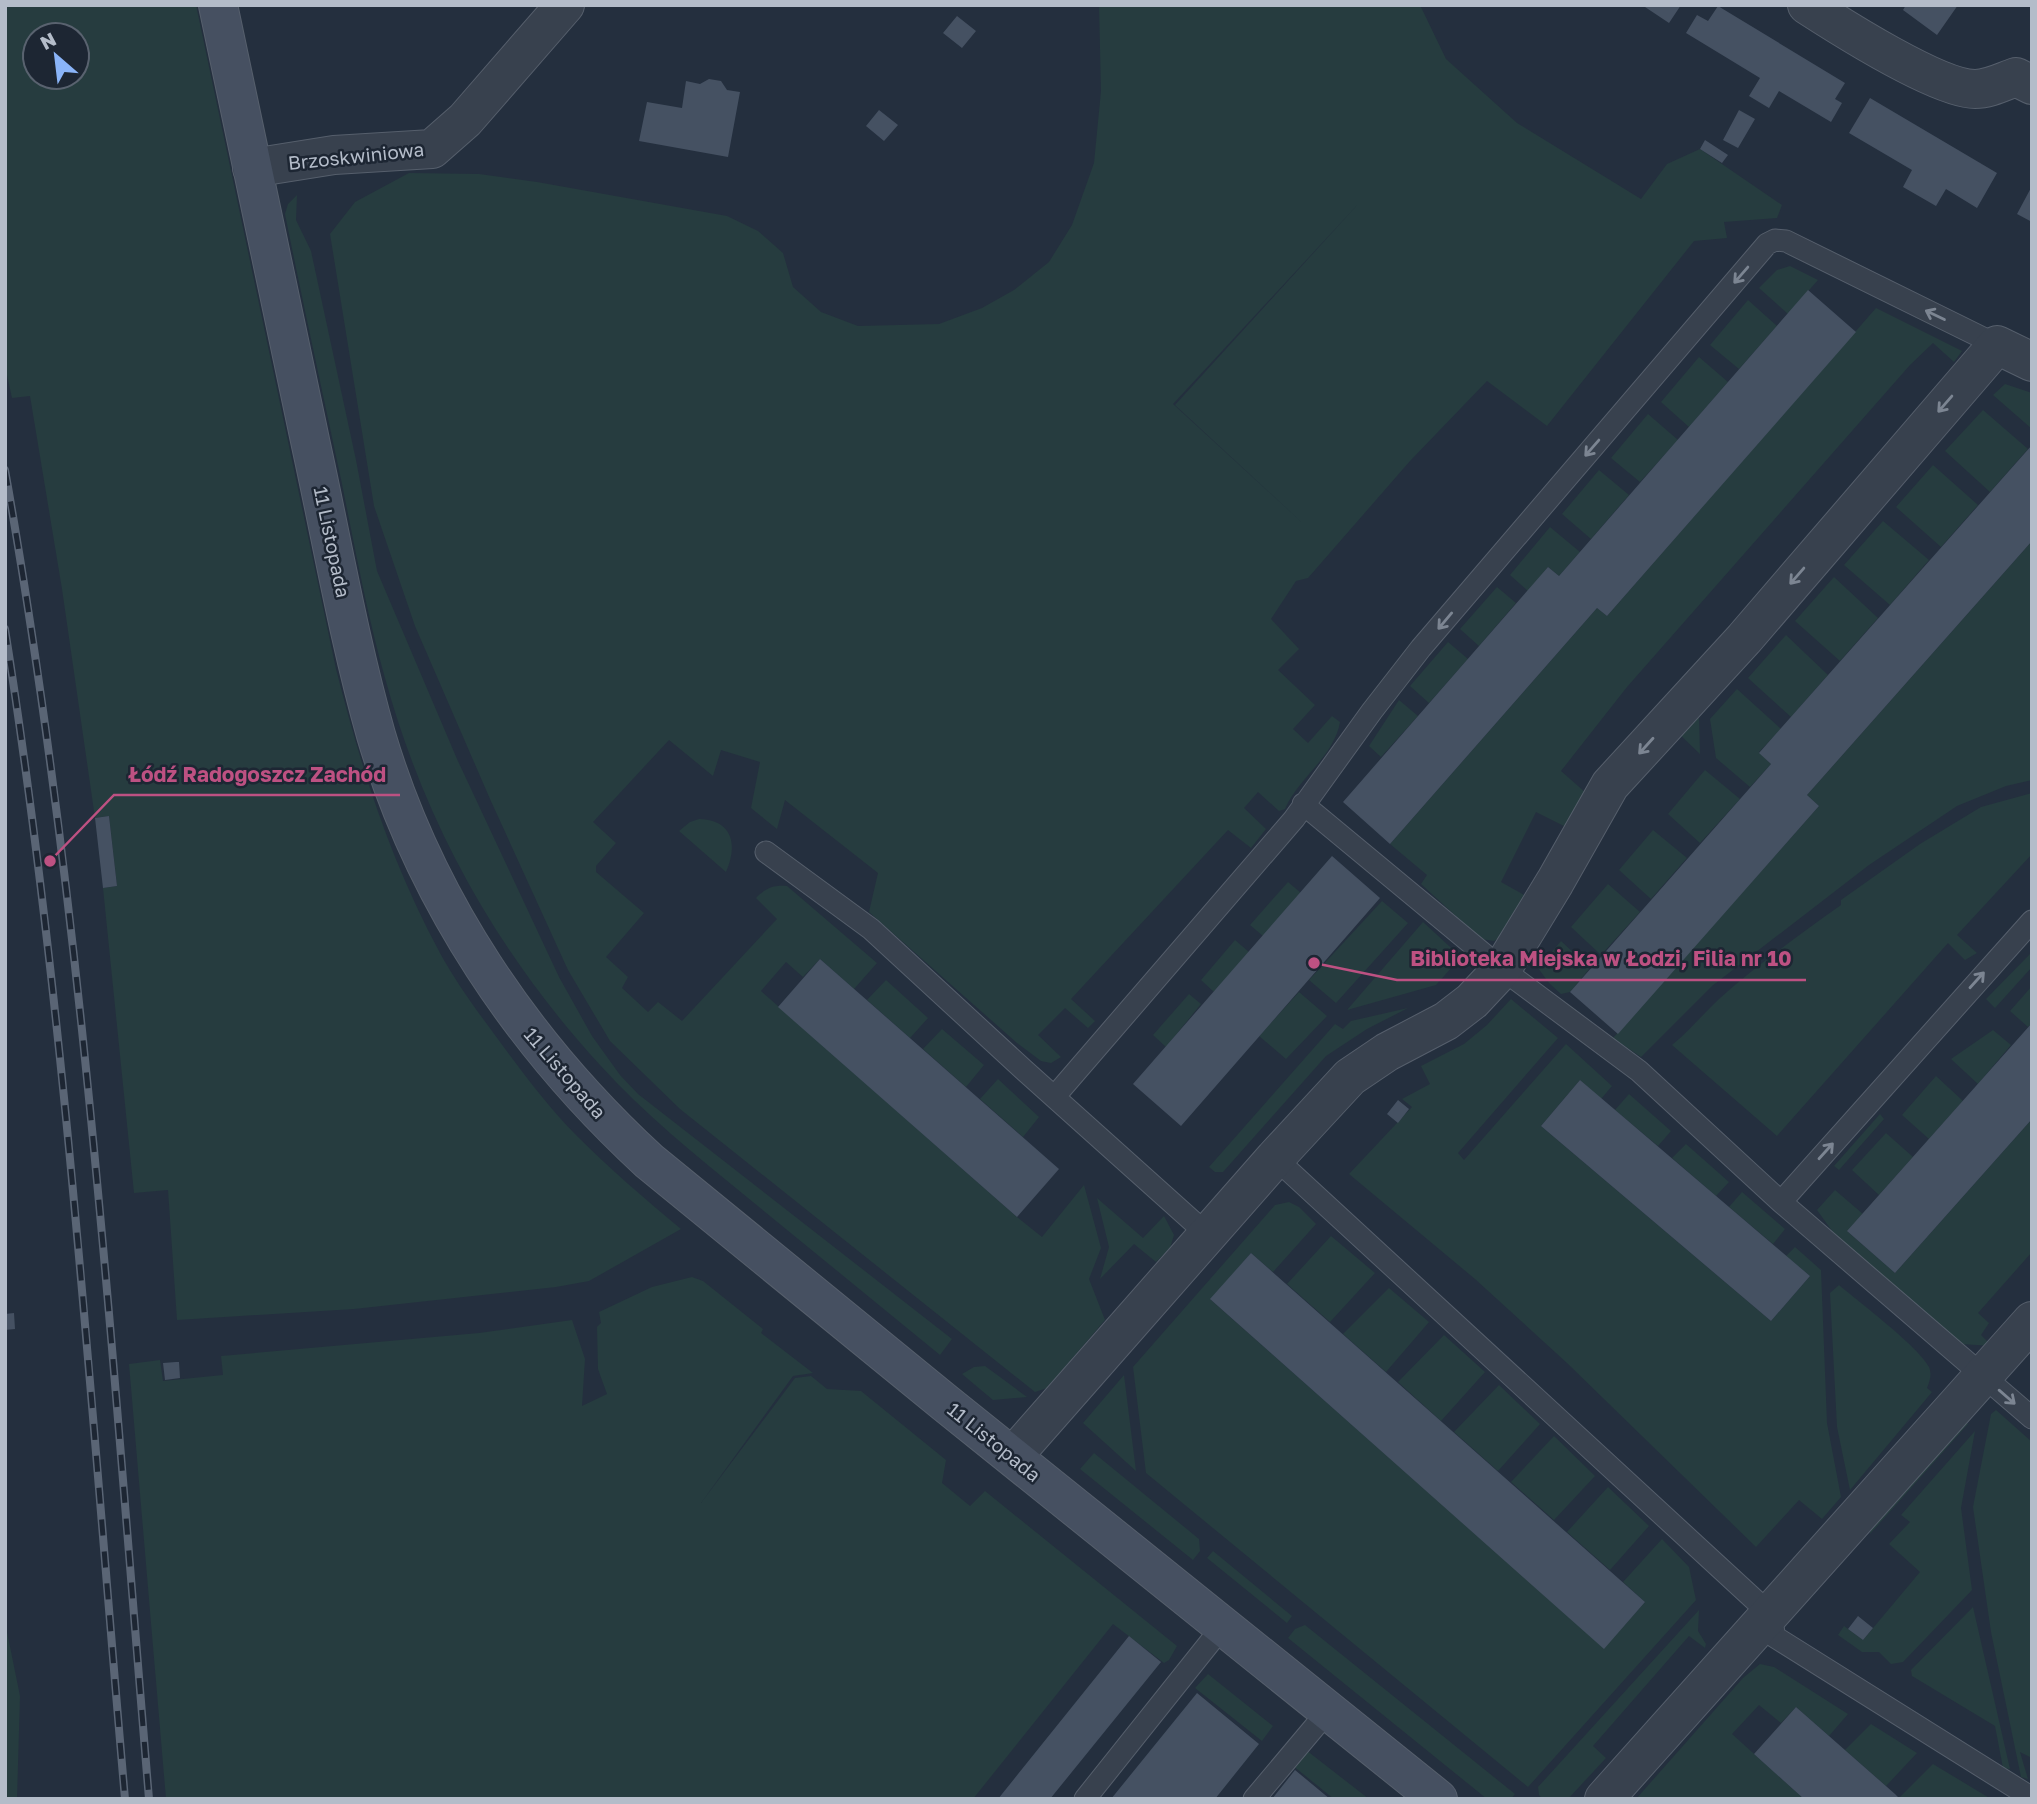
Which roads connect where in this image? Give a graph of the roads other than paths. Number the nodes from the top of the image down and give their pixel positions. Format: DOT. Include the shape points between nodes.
graph roads {
  1 [pos="218,5"];
  2 [pos="565,5"];
  3 [pos="1807,5"];
  4 [pos="2026,72"];
  5 [pos="252,168"];
  6 [pos="1997,345"];
  7 [pos="2032,362"];
  8 [pos="1303,804"];
  9 [pos="766,852"];
  10 [pos="2032,921"];
  11 [pos="1502,969"];
  12 [pos="1055,1096"];
  13 [pos="1275,1158"];
  14 [pos="1781,1202"];
  15 [pos="1208,1235"];
  16 [pos="2032,1321"];
  17 [pos="1983,1376"];
  18 [pos="2032,1418"];
  19 [pos="1013,1456"];
  20 [pos="1770,1614"];
  21 [pos="1223,1626"];
  22 [pos="1328,1711"];
  23 [pos="1425,1795"];
  24 [pos="2032,1798"];
  25 [pos="1086,1799"];
  26 [pos="1254,1799"];
  27 [pos="1604,1799"];
  1 -- 5 [label="street, 11 Listopada"];
  2 -- 5 [label="street, Brzoskwiniowa" via="465,120 432,149 334,155"];
  3 -- 4 [label="street" via="1919,71 1958,88 1984,88"];
  5 -- 19 [label="street, 11 Listopada" via="377,736 407,820 464,937 536,1041 649,1161"];
  6 -- 7 [label="street"];
  6 -- 8 [label="lane, one-way" via="1786,241 1768,244 1421,648"];
  6 -- 11 [label="street, one-way" via="1744,639 1610,785"];
  8 -- 11 [label="lane"];
  8 -- 12 [label="lane"];
  9 -- 12 [label="lane" via="871,929"];
  14 -- 10 [label="lane, one-way"];
  11 -- 13 [label="street" via="1446,1021 1350,1077"];
  11 -- 14 [label="lane" via="1639,1070"];
  12 -- 15 [label="lane"];
  13 -- 15 [label="street"];
  13 -- 20 [label="lane"];
  14 -- 17 [label="lane"];
  15 -- 19 [label="street"];
  16 -- 17 [label="street"];
  17 -- 18 [label="lane, one-way"];
  17 -- 20 [label="street"];
  19 -- 21 [label="street, 11 Listopada"];
  20 -- 24 [label="lane" via="1775,1637"];
  20 -- 27 [label="street"];
  21 -- 22 [label="street, 11 Listopada"];
  21 -- 25 [label="lane"];
  22 -- 23 [label="street, 11 Listopada"];
  22 -- 26 [label="lane"];
}
